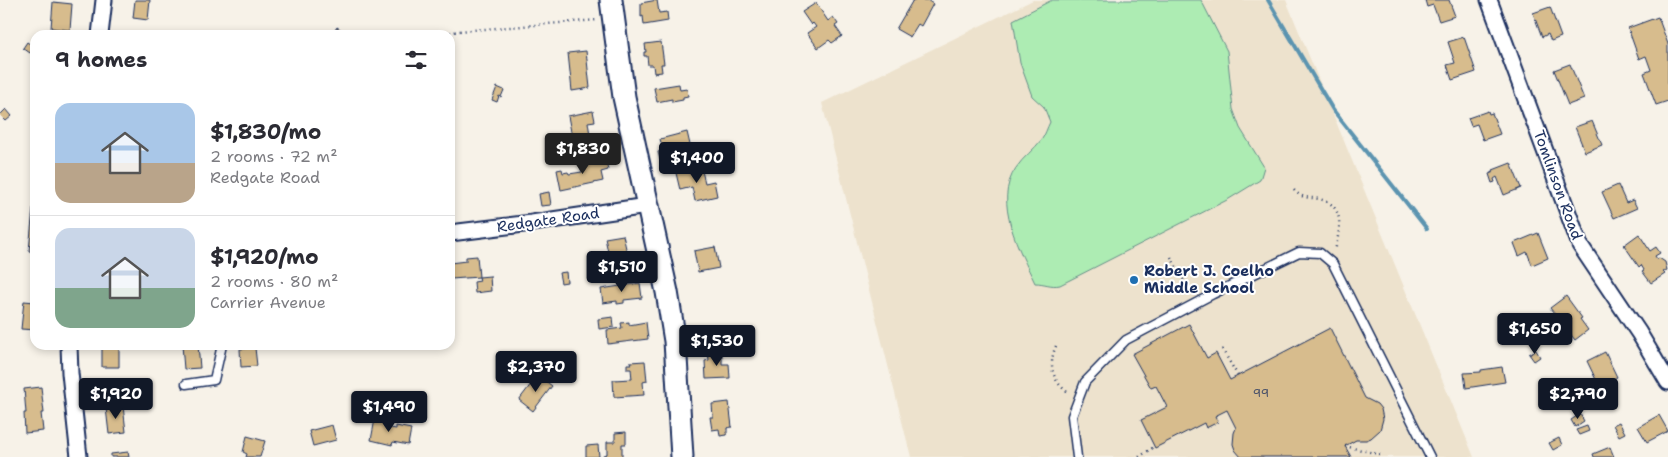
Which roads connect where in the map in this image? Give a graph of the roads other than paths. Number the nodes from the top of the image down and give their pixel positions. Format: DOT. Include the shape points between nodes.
graph roads {
  1 [pos="104,0"];
  2 [pos="1489,0"];
  3 [pos="612,9"];
  4 [pos="101,30"];
  5 [pos="647,206"];
  6 [pos="455,232"];
  7 [pos="69,350"];
  8 [pos="221,350"];
  9 [pos="1668,382"];
  10 [pos="186,384"];
  11 [pos="79,457"];
  12 [pos="682,457"];
  13 [pos="1077,457"];
  14 [pos="1430,457"];
  1 -- 4 [label="street"];
  2 -- 9 [label="street, Tomlinson Road" via="1580,245"];
  3 -- 5 [label="street" via="624,97"];
  5 -- 6 [label="street, Redgate Road"];
  5 -- 12 [label="street" via="675,341"];
  7 -- 11 [label="street"];
  8 -- 10 [label="lane" via="214,380"];
  13 -- 14 [label="lane" via="1072,416 1085,382 1126,340 1299,252 1320,253 1333,264"];
}
